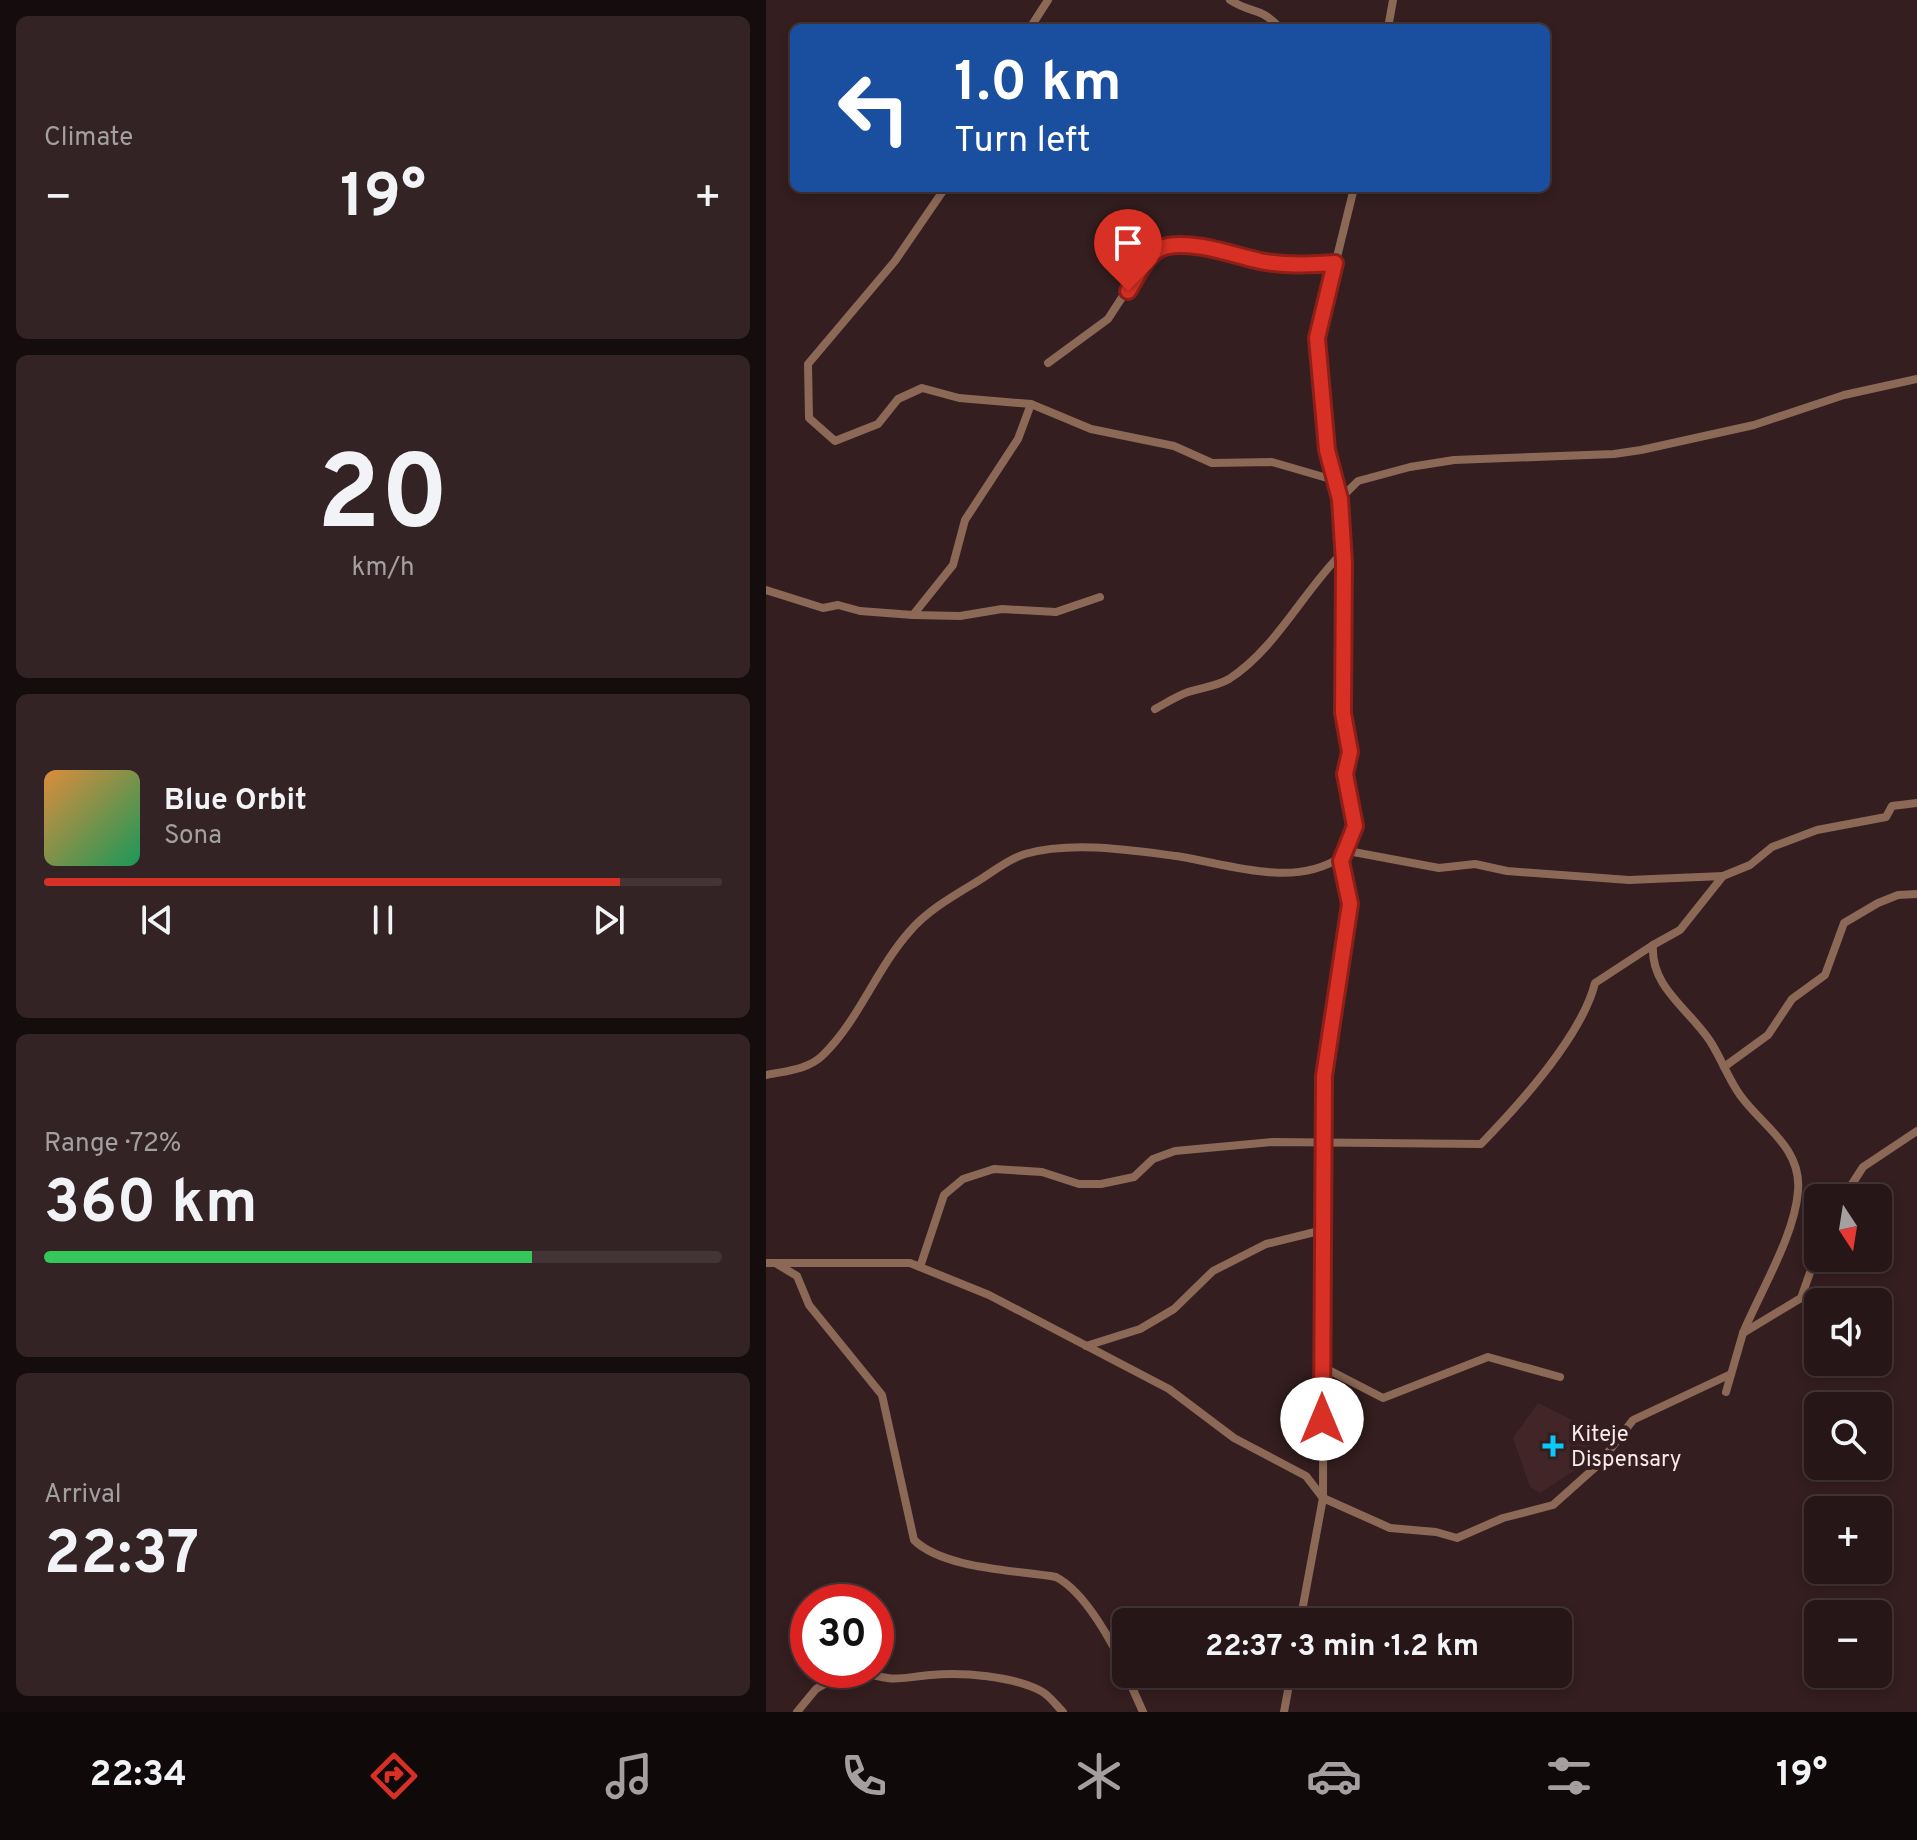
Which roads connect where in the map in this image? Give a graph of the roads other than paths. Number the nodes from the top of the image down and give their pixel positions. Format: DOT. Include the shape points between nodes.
graph roads {
  1 [pos="1048,0"];
  2 [pos="1230,0"];
  3 [pos="1393,0"];
  4 [pos="1033,24"];
  5 [pos="1276,24"];
  6 [pos="1389,24"];
  7 [pos="942,192"];
  8 [pos="1353,192"];
  9 [pos="1335,263"];
  10 [pos="1048,363"];
  11 [pos="1917,379"];
  12 [pos="1031,404"];
  13 [pos="1334,480"];
  14 [pos="1340,499"];
  15 [pos="1343,552"];
  16 [pos="766,590"];
  17 [pos="1100,597"];
  18 [pos="913,615"];
  19 [pos="1155,709"];
  20 [pos="1917,803"];
  21 [pos="1344,854"];
  22 [pos="1723,876"];
  23 [pos="1917,894"];
  24 [pos="1653,945"];
  25 [pos="1724,1067"];
  26 [pos="766,1075"];
  27 [pos="1917,1131"];
  28 [pos="1324,1142"];
  29 [pos="1852,1184"];
  30 [pos="1323,1230"];
  31 [pos="766,1263"];
  32 [pos="776,1264"];
  33 [pos="920,1267"];
  34 [pos="1810,1272"];
  35 [pos="1743,1333"];
  36 [pos="1086,1346"];
  37 [pos="1321,1366"];
  38 [pos="1731,1374"];
  39 [pos="1560,1377"];
  40 [pos="1726,1392"];
  41 [pos="1323,1498"];
  42 [pos="1303,1608"];
  43 [pos="1112,1642"];
  44 [pos="894,1679"];
  45 [pos="818,1688"];
  46 [pos="1132,1688"];
  47 [pos="1288,1688"];
  48 [pos="797,1712"];
  49 [pos="1063,1712"];
  50 [pos="1143,1712"];
  51 [pos="1284,1712"];
  1 -- 4 [label="street"];
  2 -- 5 [label="street" via="1265,12"];
  3 -- 6 [label="street"];
  7 -- 12 [label="street" via="895,261 808,364 809,418 835,441 878,424 898,399 922,388 959,398"];
  8 -- 9 [label="street"];
  9 -- 10 [label="street" via="1300,265 1167,246 1149,256 1108,319"];
  9 -- 13 [label="street" via="1317,338 1320,398"];
  11 -- 14 [label="street" via="1641,450 1410,467 1358,481"];
  12 -- 13 [label="street" via="1091,429 1174,446 1212,463 1272,462"];
  12 -- 18 [label="street" via="1018,439 965,520 953,565"];
  13 -- 14 [label="street"];
  14 -- 15 [label="street"];
  15 -- 19 [label="street" via="1252,661 1227,680 1184,693"];
  15 -- 21 [label="street" via="1343,713 1350,752 1345,774 1355,826"];
  16 -- 18 [label="street" via="823,608 838,605"];
  17 -- 18 [label="street" via="1056,612 1002,609 960,616"];
  20 -- 22 [label="street" via="1892,806 1886,817 1817,830 1772,847 1750,865"];
  21 -- 22 [label="street" via="1439,868 1475,864 1629,880"];
  21 -- 26 [label="street" via="1318,869 1269,873 1105,849 1024,854 919,922 822,1056"];
  21 -- 28 [label="street" via="1350,904 1324,1076"];
  22 -- 24 [label="street" via="1680,930"];
  23 -- 25 [label="street" via="1898,895 1844,923 1825,975 1792,999 1768,1035"];
  24 -- 25 [label="street" via="1652,963 1666,988 1709,1039"];
  24 -- 28 [label="street" via="1595,983 1588,1010 1512,1112 1481,1144"];
  25 -- 35 [label="street" via="1741,1097 1785,1145 1799,1188 1795,1210"];
  27 -- 29 [label="street" via="1863,1167"];
  28 -- 30 [label="street"];
  28 -- 33 [label="street" via="1175,1151 1153,1159 1134,1177 1101,1184 1008,1168 978,1173 944,1195"];
  30 -- 36 [label="street" via="1266,1244 1213,1271 1174,1309 1140,1329"];
  30 -- 37 [label="street"];
  31 -- 32 [label="street"];
  32 -- 33 [label="street" via="892,1261"];
  32 -- 43 [label="street" via="797,1276 809,1305 882,1395 914,1540 948,1559 1068,1583"];
  33 -- 36 [label="street" via="989,1295"];
  34 -- 35 [label="street" via="1801,1298"];
  35 -- 38 [label="street"];
  36 -- 41 [label="street" via="1169,1389 1234,1438 1306,1476"];
  37 -- 39 [label="street" via="1383,1398 1488,1357"];
  37 -- 41 [label="street"];
  38 -- 40 [label="street"];
  38 -- 41 [label="street" via="1633,1420 1599,1464 1553,1505 1457,1538 1390,1528"];
  41 -- 42 [label="street"];
  44 -- 49 [label="street" via="931,1675 1007,1680 1042,1691"];
  45 -- 48 [label="street"];
  46 -- 50 [label="street"];
  47 -- 51 [label="street"];
}
